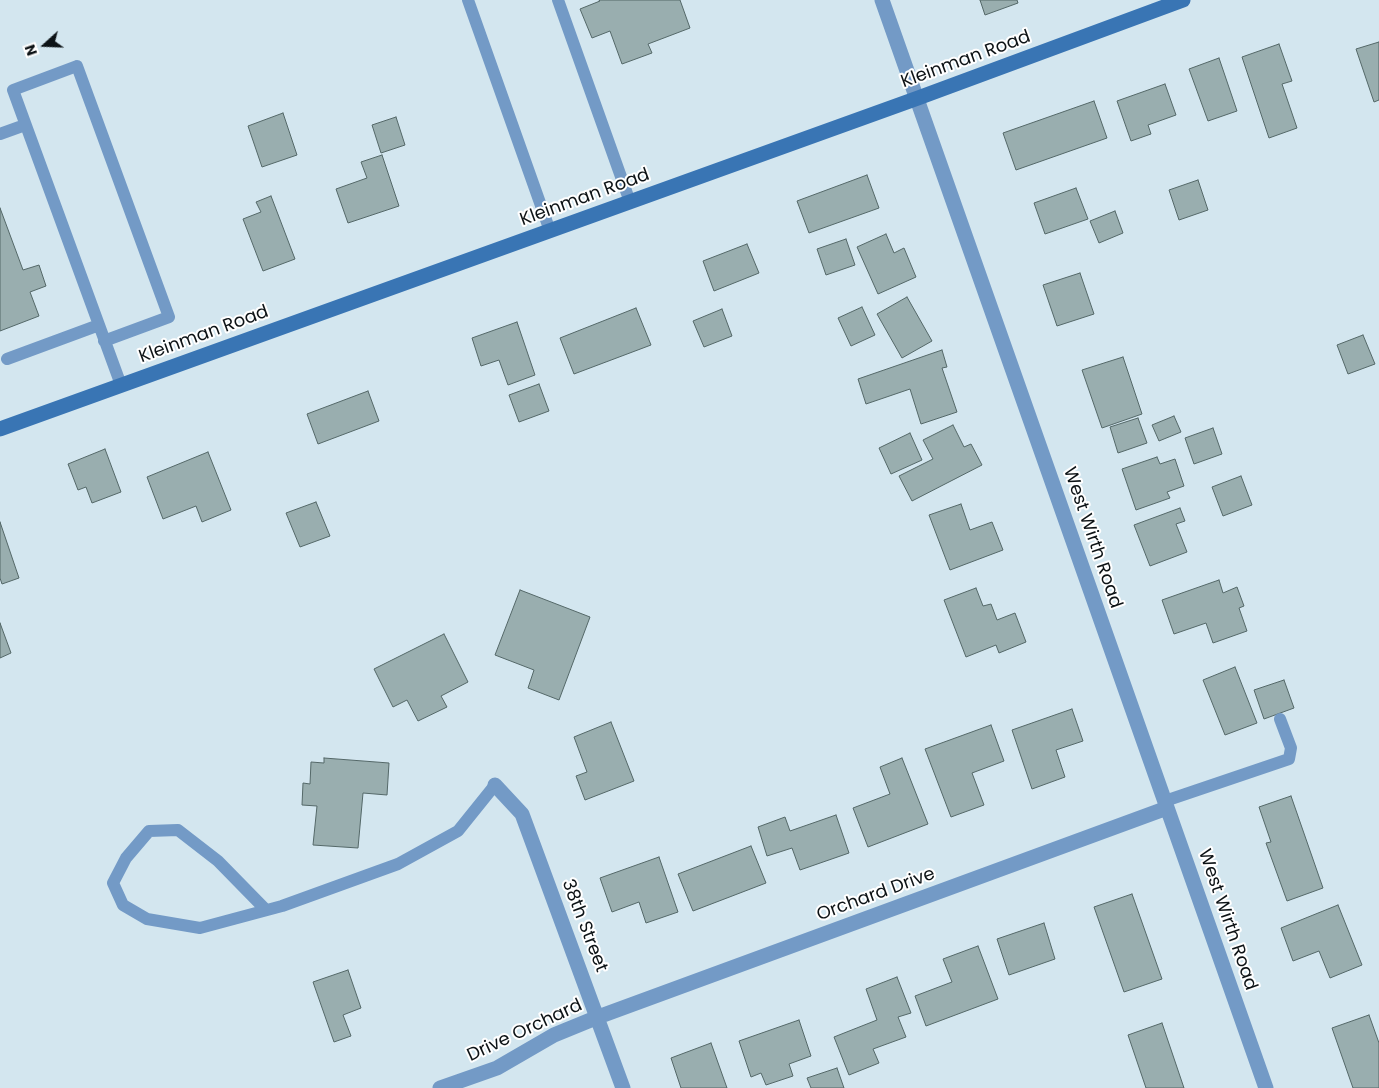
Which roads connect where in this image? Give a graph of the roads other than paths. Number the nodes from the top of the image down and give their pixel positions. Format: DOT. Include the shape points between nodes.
graph roads {
  1 [pos="468,0"];
  2 [pos="558,0"];
  3 [pos="882,0"];
  4 [pos="1183,0"];
  5 [pos="918,98"];
  6 [pos="25,125"];
  7 [pos="0,134"];
  8 [pos="630,202"];
  9 [pos="550,231"];
  10 [pos="99,325"];
  11 [pos="104,341"];
  12 [pos="7,359"];
  13 [pos="120,385"];
  14 [pos="0,429"];
  15 [pos="1280,719"];
  16 [pos="495,785"];
  17 [pos="1166,804"];
  18 [pos="266,910"];
  19 [pos="598,1017"];
  20 [pos="440,1088"];
  21 [pos="623,1088"];
  22 [pos="1266,1088"];
  1 -- 9 [label="lane"];
  2 -- 8 [label="lane"];
  3 -- 5 [label="street, West Wirth Road"];
  4 -- 5 [label="street, Kleinman Road"];
  5 -- 8 [label="street, Kleinman Road"];
  5 -- 17 [label="street, West Wirth Road"];
  6 -- 7 [label="lane"];
  6 -- 10 [label="lane"];
  6 -- 11 [label="lane" via="13,90 77,66 169,317"];
  8 -- 9 [label="street, Kleinman Road"];
  9 -- 13 [label="street, Kleinman Road"];
  10 -- 11 [label="lane"];
  10 -- 12 [label="lane"];
  11 -- 13 [label="lane"];
  13 -- 14 [label="street, Kleinman Road"];
  15 -- 17 [label="lane" via="1291,748 1289,759"];
  16 -- 18 [label="lane" via="458,831 398,864"];
  16 -- 19 [label="street, 38th Street" via="522,814"];
  17 -- 19 [label="street, Orchard Drive"];
  17 -- 22 [label="street, West Wirth Road"];
  18 -- 18 [label="lane" via="200,928 147,919 123,905 113,882 126,858 149,831 178,830 218,861"];
  19 -- 20 [label="street, Drive Orchard" via="554,1035 498,1068"];
  19 -- 21 [label="street, 38th Street"];
}
